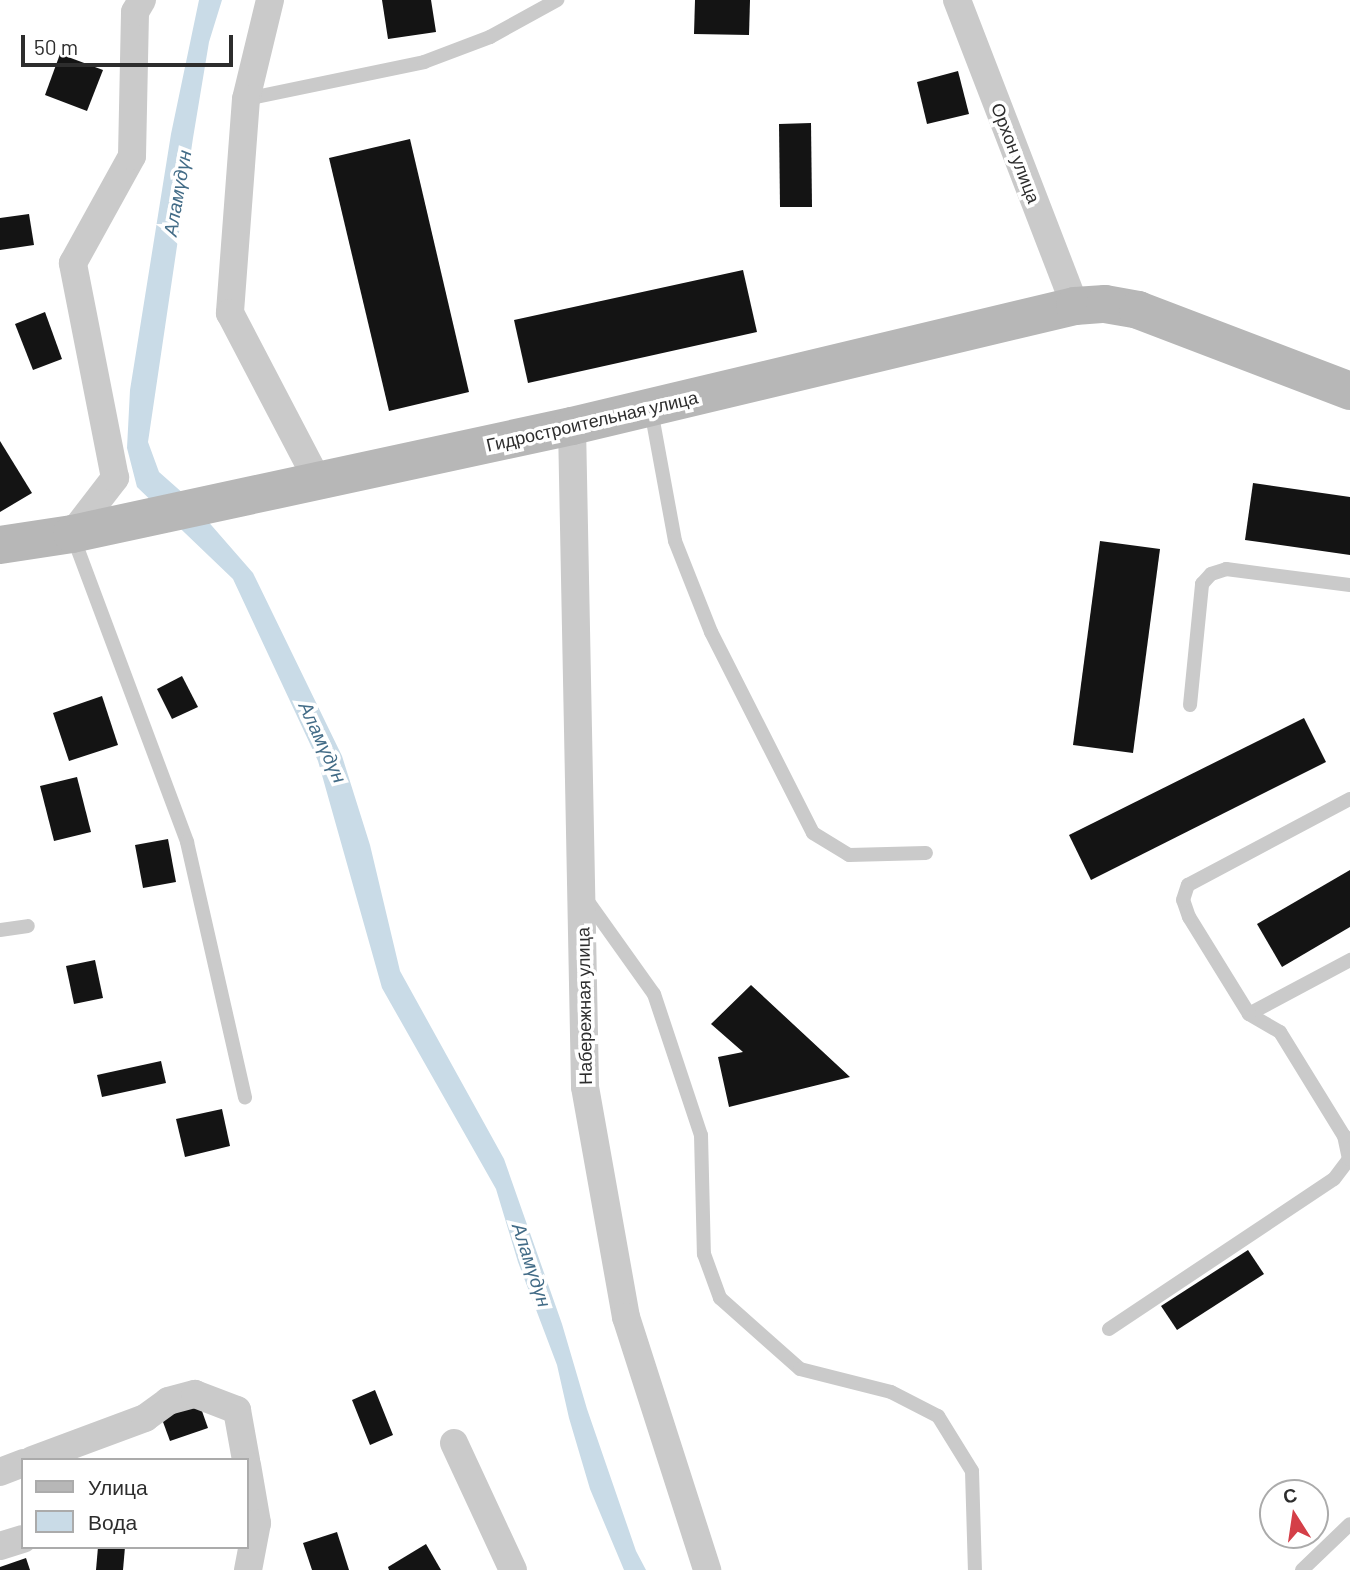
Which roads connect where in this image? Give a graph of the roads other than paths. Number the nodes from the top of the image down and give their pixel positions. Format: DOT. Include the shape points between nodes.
graph roads {
  1 [pos="142,0"];
  2 [pos="270,0"];
  3 [pos="558,0"];
  4 [pos="957,0"];
  5 [pos="246,99"];
  6 [pos="1074,306"];
  7 [pos="1350,391"];
  8 [pos="650,409"];
  9 [pos="572,426"];
  10 [pos="318,481"];
  11 [pos="81,532"];
  12 [pos="0,545"];
  13 [pos="1350,585"];
  14 [pos="1190,705"];
  15 [pos="1350,799"];
  16 [pos="926,853"];
  17 [pos="581,892"];
  18 [pos="29,926"];
  19 [pos="0,930"];
  20 [pos="1350,960"];
  21 [pos="1249,1014"];
  22 [pos="245,1097"];
  23 [pos="1109,1329"];
  24 [pos="454,1443"];
  25 [pos="38,1458"];
  26 [pos="245,1458"];
  27 [pos="21,1464"];
  28 [pos="0,1472"];
  29 [pos="248,1475"];
  30 [pos="1350,1524"];
  31 [pos="21,1540"];
  32 [pos="0,1546"];
  33 [pos="248,1570"];
  34 [pos="513,1570"];
  35 [pos="707,1570"];
  36 [pos="975,1570"];
  37 [pos="1302,1570"];
  1 -- 11 [label="street" via="135,12 132,156 73,263 115,478"];
  2 -- 5 [label="street"];
  3 -- 5 [label="lane" via="490,37 424,62"];
  4 -- 6 [label="street, Орхон улица"];
  5 -- 10 [label="street" via="230,313"];
  6 -- 7 [label="street, Гидростроительная улица" via="1105,303 1138,310"];
  6 -- 8 [label="street, Гидростроительная улица"];
  8 -- 9 [label="street, Гидростроительная улица"];
  8 -- 16 [label="lane" via="679,552 710,632 814,833 849,855"];
  9 -- 10 [label="street, Гидростроительная улица"];
  9 -- 17 [label="street, Набережная улица"];
  10 -- 11 [label="street, Гидростроительная улица"];
  11 -- 12 [label="street, Гидростроительная улица"];
  11 -- 22 [label="lane" via="187,842"];
  13 -- 14 [label="lane" via="1226,569 1211,574 1202,584"];
  15 -- 21 [label="lane" via="1188,885 1183,900 1189,917"];
  17 -- 35 [label="street, Набережная улица" via="585,1087 626,1317"];
  17 -- 36 [label="lane" via="654,994 701,1135 704,1254 720,1298 800,1369 891,1392 938,1416 972,1471"];
  18 -- 19 [label="lane"];
  20 -- 21 [label="lane"];
  21 -- 23 [label="lane" via="1280,1032 1344,1136 1349,1159 1334,1179"];
  24 -- 34 [label="street"];
  25 -- 26 [label="street" via="145,1419 168,1401 195,1394 237,1410"];
  27 -- 28 [label="street"];
  29 -- 33 [label="street" via="257,1523"];
  30 -- 37 [label="lane"];
  31 -- 32 [label="street"];
}
